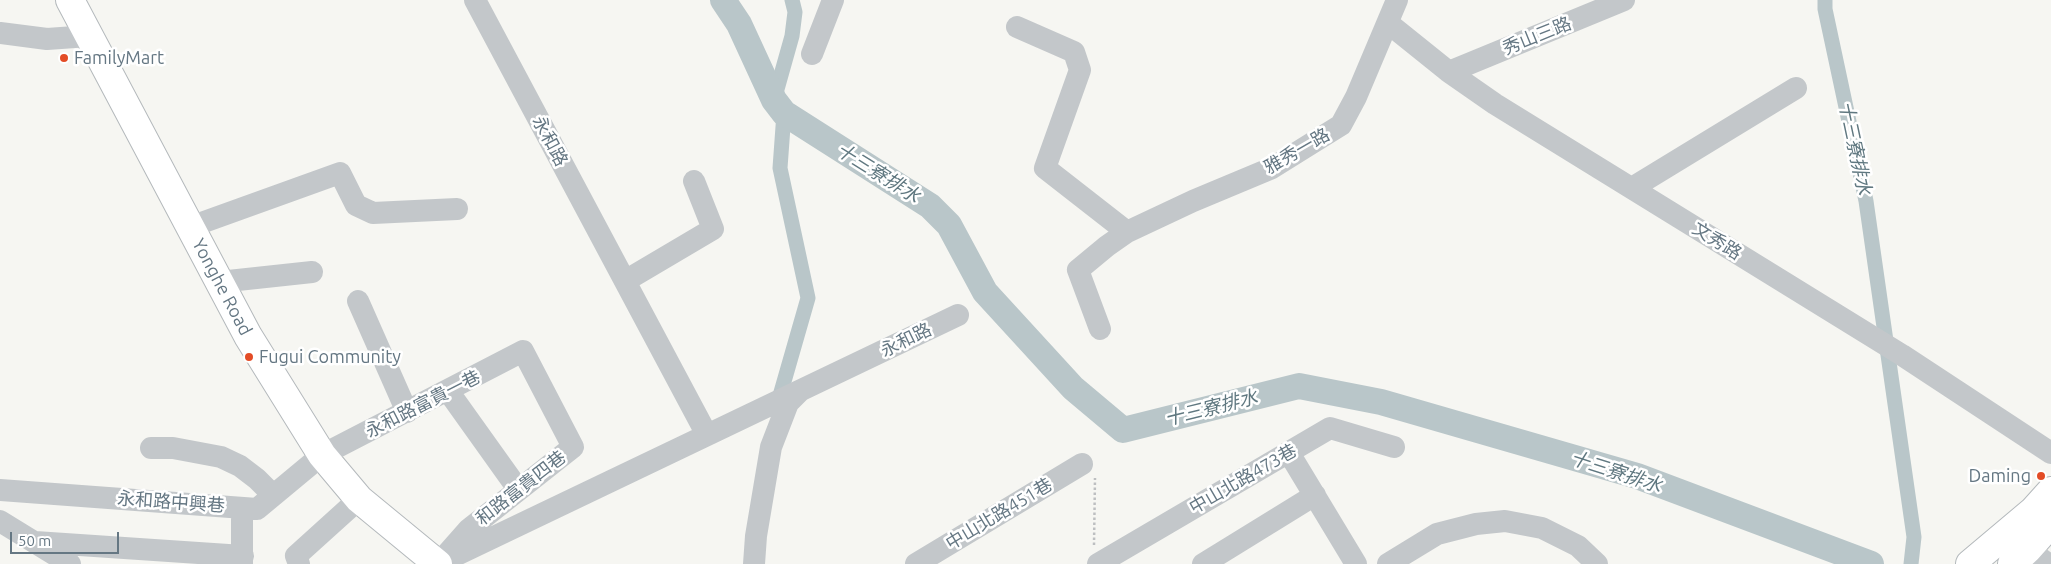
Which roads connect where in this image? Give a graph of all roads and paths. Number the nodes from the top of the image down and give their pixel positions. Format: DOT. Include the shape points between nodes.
graph roads {
  1 [pos="70,0"];
  2 [pos="475,0"];
  3 [pos="833,0"];
  4 [pos="1397,0"];
  5 [pos="1624,0"];
  6 [pos="1388,23"];
  7 [pos="1017,27"];
  8 [pos="0,33"];
  9 [pos="89,36"];
  10 [pos="812,54"];
  11 [pos="1449,72"];
  12 [pos="1796,88"];
  13 [pos="694,181"];
  14 [pos="1632,188"];
  15 [pos="457,209"];
  16 [pos="190,227"];
  17 [pos="1127,232"];
  18 [pos="312,272"];
  19 [pos="219,282"];
  20 [pos="625,282"];
  21 [pos="358,301"];
  22 [pos="958,315"];
  23 [pos="1100,329"];
  24 [pos="523,352"];
  25 [pos="448,391"];
  26 [pos="785,398"];
  27 [pos="407,412"];
  28 [pos="707,435"];
  29 [pos="1394,447"];
  30 [pos="151,448"];
  31 [pos="1289,453"];
  32 [pos="2051,453"];
  33 [pos="322,455"];
  34 [pos="1082,464"];
  35 [pos="518,489"];
  36 [pos="0,490"];
  37 [pos="2051,491"];
  38 [pos="273,495"];
  39 [pos="1315,495"];
  40 [pos="359,499"];
  41 [pos="242,508"];
  42 [pos="0,521"];
  43 [pos="2051,523"];
  44 [pos="36,542"];
  45 [pos="1096,555"];
  46 [pos="2029,559"];
  47 [pos="242,560"];
  48 [pos="70,564"];
  49 [pos="299,564"];
  50 [pos="438,564"];
  51 [pos="754,564"];
  52 [pos="916,564"];
  53 [pos="1203,564"];
  54 [pos="1356,564"];
  55 [pos="1388,564"];
  56 [pos="1596,564"];
  57 [pos="1970,564"];
  1 -- 9 [label="main road, Yonghe Road"];
  2 -- 20 [label="street, 永和路"];
  3 -- 10 [label="street"];
  4 -- 6 [label="street, 雅秀一路"];
  5 -- 11 [label="street, 秀山三路"];
  6 -- 11 [label="street, 文秀路"];
  6 -- 17 [label="street, 雅秀一路" via="1341,125 1272,168"];
  7 -- 17 [label="street" via="1074,52 1080,70 1045,168"];
  8 -- 9 [label="street" via="48,39"];
  9 -- 16 [label="main road, Yonghe Road"];
  11 -- 14 [label="street, 文秀路"];
  12 -- 14 [label="street"];
  13 -- 20 [label="street" via="713,229"];
  14 -- 32 [label="street, 文秀路" via="1902,355"];
  15 -- 16 [label="street" via="373,213 356,204 340,173"];
  16 -- 19 [label="main road, Yonghe Road"];
  17 -- 23 [label="street, 雅秀一路" via="1078,270"];
  18 -- 19 [label="street"];
  19 -- 33 [label="main road, Yonghe Road" via="248,336"];
  20 -- 28 [label="street, 永和路"];
  21 -- 27 [label="street"];
  22 -- 26 [label="street, 永和路"];
  24 -- 25 [label="street, 永和路富貴一巷"];
  24 -- 35 [label="street, 和路富貴四巷" via="573,447"];
  25 -- 27 [label="street, 永和路富貴一巷"];
  25 -- 35 [label="street"];
  26 -- 28 [label="street, 永和路"];
  26 -- 51 [label="street, 永和路" via="788,404 771,447"];
  27 -- 33 [label="street, 永和路富貴一巷"];
  28 -- 50 [label="street, 永和路"];
  29 -- 31 [label="street, 中山北路473巷" via="1330,428"];
  30 -- 38 [label="street" via="173,448 221,457 240,466"];
  31 -- 39 [label="street"];
  31 -- 45 [label="street, 中山北路473巷"];
  33 -- 38 [label="street, 永和路中興巷"];
  33 -- 40 [label="main road, Yonghe Road"];
  34 -- 45 [label="path" via="1095,462"];
  34 -- 52 [label="street, 中山北路451巷"];
  35 -- 50 [label="street, 和路富貴四巷" via="468,530"];
  36 -- 41 [label="street, 永和路中興巷"];
  37 -- 57 [label="main road" via="2033,511"];
  38 -- 41 [label="street, 永和路中興巷" via="257,509"];
  39 -- 53 [label="street"];
  39 -- 54 [label="street"];
  40 -- 49 [label="street" via="296,556"];
  40 -- 50 [label="main road, Yonghe Road"];
  41 -- 47 [label="street"];
  42 -- 44 [label="street"];
  43 -- 46 [label="main road"];
  44 -- 47 [label="street"];
  44 -- 48 [label="street"];
  55 -- 56 [label="street" via="1437,534 1505,521 1542,528 1578,546"];
}
